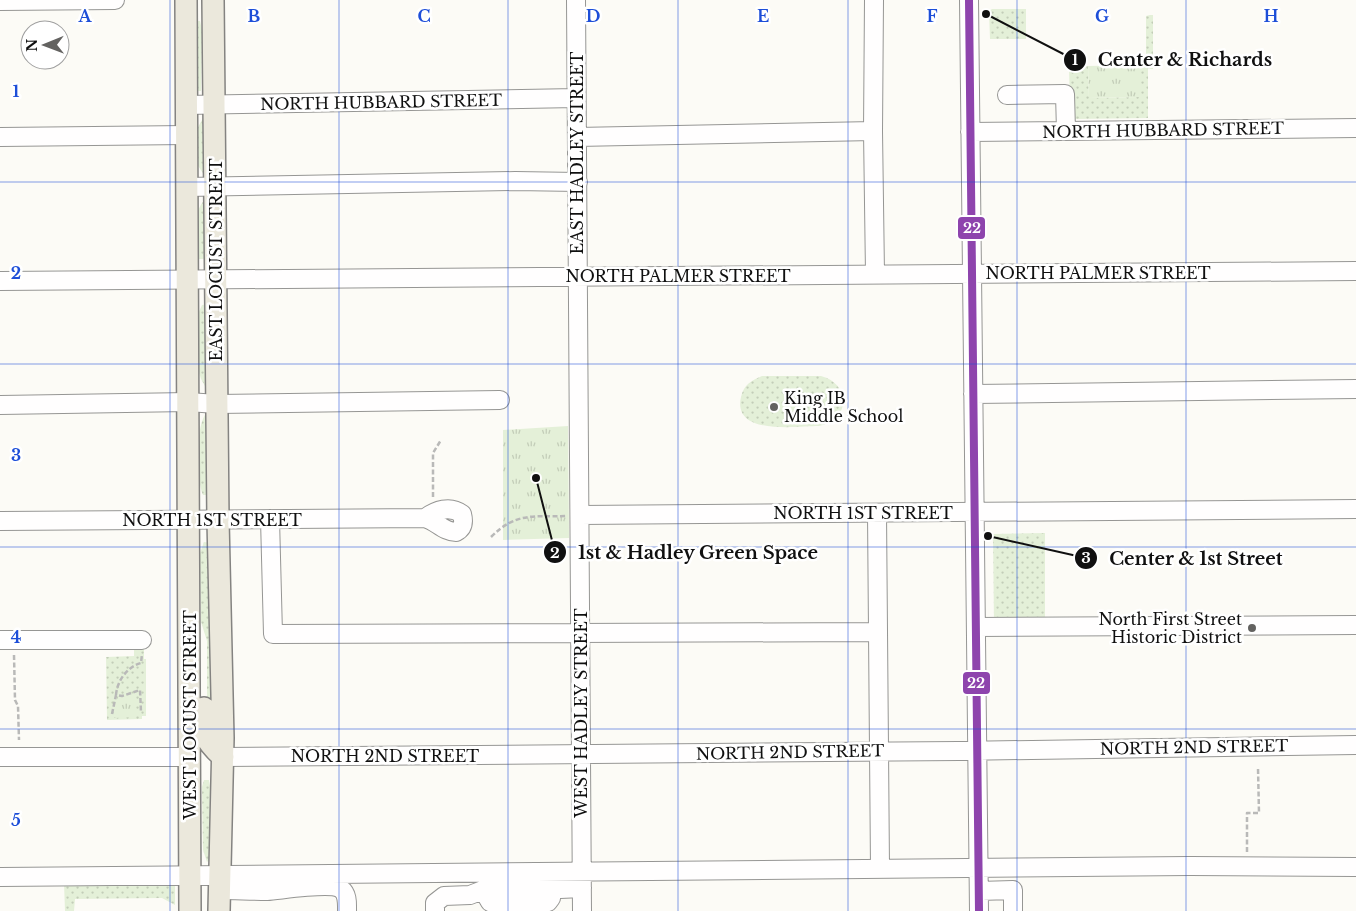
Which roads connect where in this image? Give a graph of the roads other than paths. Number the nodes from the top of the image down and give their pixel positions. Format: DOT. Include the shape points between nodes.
graph roads {
  1 [pos="105,0"];
  2 [pos="116,0"];
  3 [pos="186,0"];
  4 [pos="213,0"];
  5 [pos="576,0"];
  6 [pos="874,0"];
  7 [pos="969,0"];
  8 [pos="0,1"];
  9 [pos="1007,96"];
  10 [pos="576,98"];
  11 [pos="186,105"];
  12 [pos="215,105"];
  13 [pos="1356,128"];
  14 [pos="873,131"];
  15 [pos="1066,131"];
  16 [pos="970,132"];
  17 [pos="187,135"];
  18 [pos="0,137"];
  19 [pos="577,137"];
  20 [pos="578,182"];
  21 [pos="187,187"];
  22 [pos="216,187"];
  23 [pos="1356,271"];
  24 [pos="875,274"];
  25 [pos="972,274"];
  26 [pos="578,276"];
  27 [pos="216,279"];
  28 [pos="188,280"];
  29 [pos="0,281"];
  30 [pos="1356,389"];
  31 [pos="973,394"];
  32 [pos="500,400"];
  33 [pos="188,402"];
  34 [pos="0,404"];
  35 [pos="217,404"];
  36 [pos="1356,509"];
  37 [pos="974,512"];
  38 [pos="878,513"];
  39 [pos="574,516"];
  40 [pos="425,518"];
  41 [pos="270,519"];
  42 [pos="189,520"];
  43 [pos="218,520"];
  44 [pos="0,521"];
  45 [pos="190,608"];
  46 [pos="1356,625"];
  47 [pos="976,627"];
  48 [pos="877,632"];
  49 [pos="581,634"];
  50 [pos="0,640"];
  51 [pos="142,645"];
  52 [pos="1356,745"];
  53 [pos="977,750"];
  54 [pos="879,751"];
  55 [pos="582,755"];
  56 [pos="0,757"];
  57 [pos="190,757"];
  58 [pos="223,757"];
  59 [pos="1356,867"];
  60 [pos="880,868"];
  61 [pos="979,868"];
  62 [pos="191,874"];
  63 [pos="0,877"];
  64 [pos="582,880"];
  65 [pos="220,882"];
  66 [pos="979,891"];
  67 [pos="190,911"];
  68 [pos="219,911"];
  69 [pos="347,911"];
  70 [pos="435,911"];
  71 [pos="582,911"];
  72 [pos="979,911"];
  73 [pos="1013,911"];
  1 -- 2 [label="street"];
  1 -- 8 [label="street"];
  3 -- 11 [label="main road, EAST LOCUST STREET"];
  4 -- 12 [label="main road, EAST LOCUST STREET"];
  5 -- 10 [label="street, EAST HADLEY STREET"];
  6 -- 14 [label="street"];
  7 -- 16 [label="street"];
  9 -- 15 [label="street" via="1065,94"];
  10 -- 12 [label="street, NORTH HUBBARD STREET"];
  10 -- 19 [label="street, EAST HADLEY STREET"];
  11 -- 12 [label="street, NORTH HUBBARD STREET"];
  11 -- 17 [label="main road, EAST LOCUST STREET"];
  12 -- 22 [label="main road, EAST LOCUST STREET"];
  13 -- 15 [label="street, NORTH HUBBARD STREET"];
  14 -- 19 [label="street"];
  14 -- 24 [label="street"];
  15 -- 16 [label="street, NORTH HUBBARD STREET"];
  16 -- 25 [label="street"];
  17 -- 18 [label="street"];
  17 -- 21 [label="main road, EAST LOCUST STREET"];
  19 -- 20 [label="street, EAST HADLEY STREET"];
  20 -- 22 [label="street"];
  20 -- 26 [label="street, EAST HADLEY STREET"];
  21 -- 22 [label="street"];
  21 -- 28 [label="main road, EAST LOCUST STREET"];
  22 -- 27 [label="main road, EAST LOCUST STREET"];
  23 -- 25 [label="street, NORTH PALMER STREET"];
  24 -- 25 [label="street, NORTH PALMER STREET"];
  24 -- 26 [label="street, NORTH PALMER STREET"];
  25 -- 31 [label="street"];
  26 -- 27 [label="street, NORTH PALMER STREET"];
  26 -- 39 [label="street, EAST HADLEY STREET"];
  27 -- 28 [label="street, NORTH PALMER STREET"];
  27 -- 35 [label="main road, EAST LOCUST STREET"];
  28 -- 29 [label="street, NORTH PALMER STREET"];
  28 -- 33 [label="main road, EAST LOCUST STREET"];
  30 -- 31 [label="street"];
  31 -- 37 [label="street"];
  32 -- 35 [label="street"];
  33 -- 34 [label="street"];
  33 -- 35 [label="street"];
  33 -- 42 [label="main road, EAST LOCUST STREET"];
  35 -- 43 [label="main road, EAST LOCUST STREET"];
  36 -- 37 [label="street, NORTH 1ST STREET"];
  37 -- 38 [label="street, NORTH 1ST STREET"];
  37 -- 47 [label="street"];
  38 -- 39 [label="street, NORTH 1ST STREET"];
  38 -- 48 [label="street"];
  39 -- 49 [label="street, WEST HADLEY STREET"];
  40 -- 41 [label="street, NORTH 1ST STREET"];
  41 -- 43 [label="street, NORTH 1ST STREET"];
  41 -- 49 [label="street" via="273,634"];
  42 -- 43 [label="street, NORTH 1ST STREET"];
  42 -- 44 [label="street, NORTH 1ST STREET"];
  42 -- 45 [label="main road, WEST LOCUST STREET"];
  43 -- 58 [label="main road, WEST LOCUST STREET"];
  45 -- 57 [label="main road, WEST LOCUST STREET"];
  45 -- 58 [label="main road" via="203,643 204,731 210,746"];
  46 -- 47 [label="street"];
  47 -- 53 [label="street"];
  48 -- 49 [label="street"];
  48 -- 54 [label="street"];
  49 -- 55 [label="street, WEST HADLEY STREET"];
  50 -- 51 [label="street"];
  52 -- 53 [label="street, NORTH 2ND STREET"];
  53 -- 54 [label="street, NORTH 2ND STREET"];
  53 -- 61 [label="street"];
  54 -- 55 [label="street, NORTH 2ND STREET"];
  54 -- 60 [label="street"];
  55 -- 58 [label="street, NORTH 2ND STREET"];
  55 -- 64 [label="street, WEST HADLEY STREET"];
  56 -- 57 [label="street"];
  57 -- 62 [label="main road, WEST LOCUST STREET"];
  57 -- 65 [label="main road" via="199,759 212,775 212,862"];
  58 -- 65 [label="main road, WEST LOCUST STREET"];
  59 -- 61 [label="street"];
  60 -- 61 [label="street"];
  60 -- 64 [label="street"];
  61 -- 66 [label="street"];
  62 -- 63 [label="street"];
  62 -- 65 [label="street"];
  62 -- 67 [label="main road, WEST LOCUST STREET"];
  64 -- 65 [label="street"];
  64 -- 70 [label="street" via="555,891 545,884 488,884 483,890 470,895 444,896 435,903"];
  64 -- 71 [label="street, WEST HADLEY STREET"];
  65 -- 68 [label="main road, WEST LOCUST STREET"];
  65 -- 69 [label="street" via="264,891 336,888 347,896"];
  66 -- 72 [label="street"];
  66 -- 73 [label="street" via="1013,890"];
}
